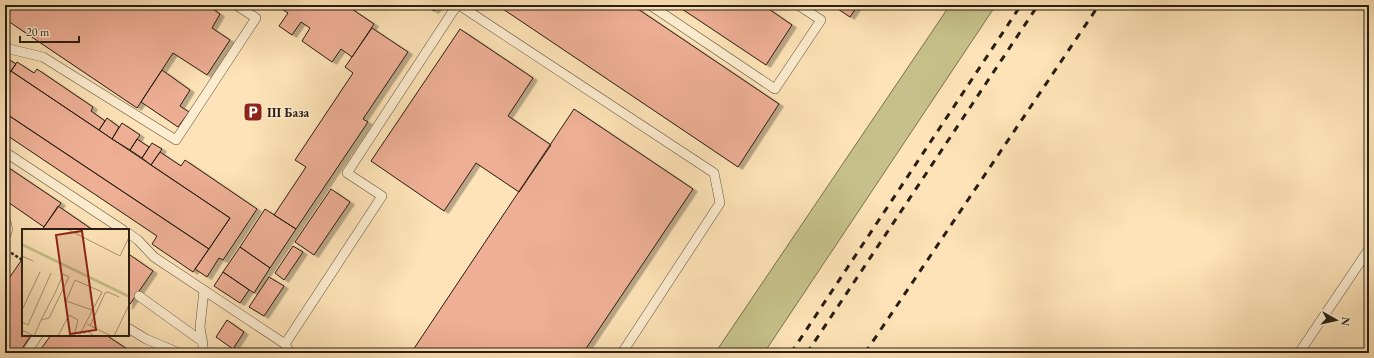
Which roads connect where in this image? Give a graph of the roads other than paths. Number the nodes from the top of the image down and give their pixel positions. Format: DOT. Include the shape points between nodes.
graph roads {
  1 [pos="236,5"];
  2 [pos="458,5"];
  3 [pos="650,5"];
  4 [pos="798,5"];
  5 [pos="5,48"];
  6 [pos="5,152"];
  7 [pos="5,220"];
  8 [pos="121,229"];
  9 [pos="129,234"];
  10 [pos="5,236"];
  11 [pos="1369,249"];
  12 [pos="204,290"];
  13 [pos="139,296"];
  14 [pos="129,329"];
  15 [pos="37,336"];
  16 [pos="203,342"];
  17 [pos="285,344"];
  18 [pos="26,353"];
  19 [pos="179,353"];
  20 [pos="204,353"];
  21 [pos="290,353"];
  22 [pos="622,353"];
  23 [pos="1299,353"];
  1 -- 5 [label="lane" via="256,18 176,140 43,58"];
  2 -- 17 [label="lane" via="347,173 382,196"];
  2 -- 22 [label="lane" via="714,174 720,203"];
  3 -- 4 [label="lane" via="775,89 821,20"];
  6 -- 8 [label="lane"];
  7 -- 10 [label="lane" via="8,225"];
  9 -- 12 [label="lane" via="154,257"];
  11 -- 23 [label="lane"];
  12 -- 16 [label="lane" via="200,327"];
  12 -- 17 [label="lane"];
  13 -- 16 [label="lane"];
  14 -- 19 [label="lane" via="146,340"];
  15 -- 18 [label="lane"];
  16 -- 20 [label="lane"];
  17 -- 21 [label="lane"];
}
